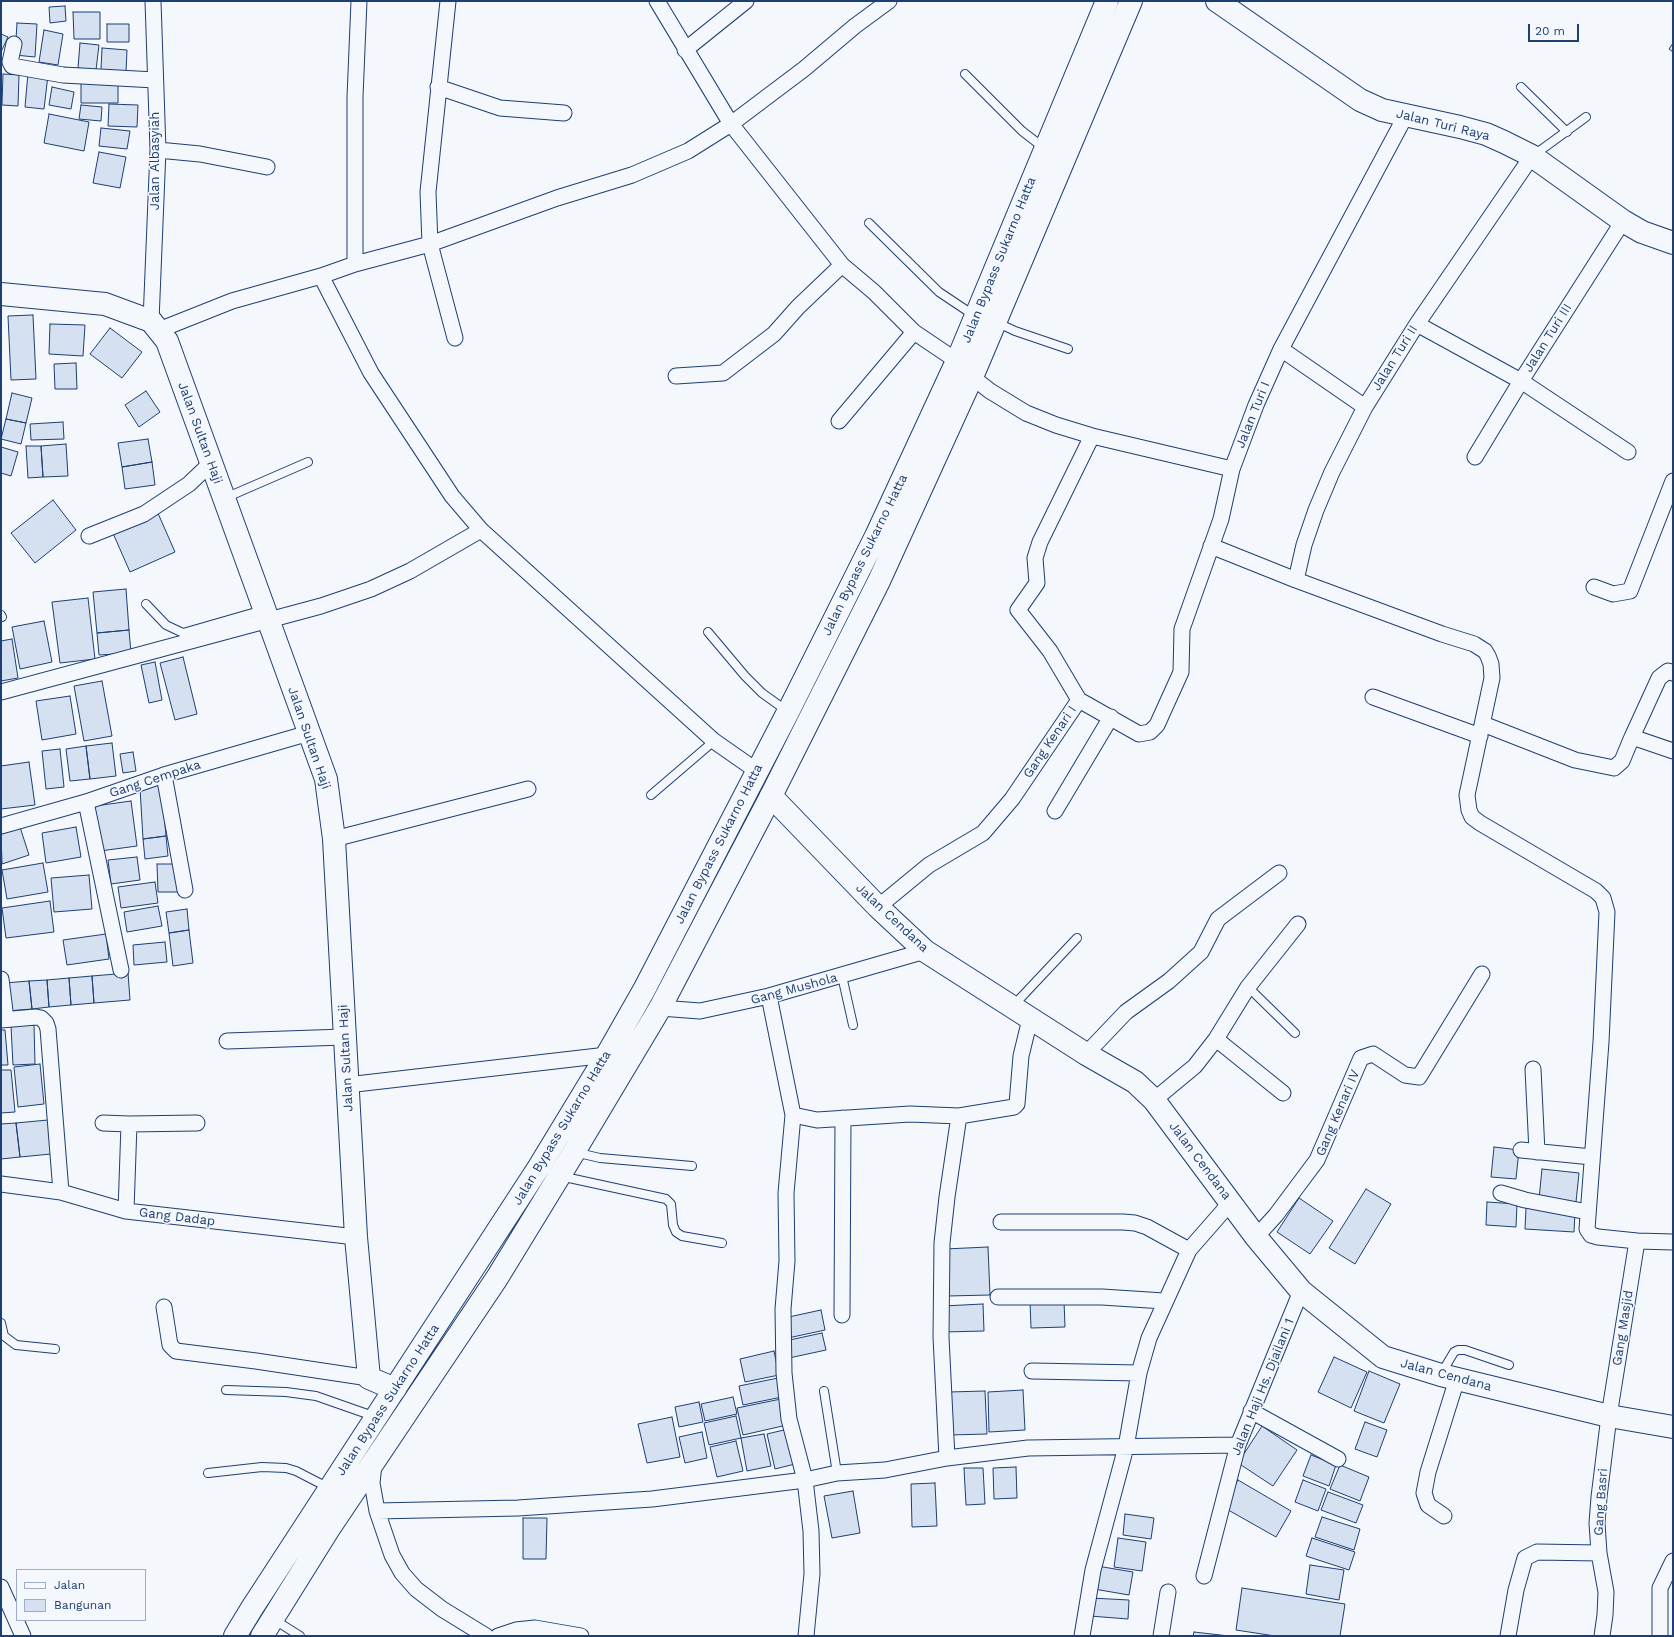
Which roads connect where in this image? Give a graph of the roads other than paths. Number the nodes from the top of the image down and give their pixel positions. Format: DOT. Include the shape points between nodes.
graph roads {
  1 [pos="153,1"];
  2 [pos="359,1"];
  3 [pos="448,1"];
  4 [pos="746,1"];
  5 [pos="889,1"];
  6 [pos="1107,1"];
  7 [pos="1131,1"];
  8 [pos="1217,1"];
  9 [pos="664,4"];
  10 [pos="14,44"];
  11 [pos="685,50"];
  12 [pos="965,74"];
  13 [pos="155,80"];
  14 [pos="1521,87"];
  15 [pos="438,88"];
  16 [pos="564,113"];
  17 [pos="1406,115"];
  18 [pos="1586,117"];
  19 [pos="731,124"];
  20 [pos="1567,132"];
  21 [pos="1045,149"];
  22 [pos="158,150"];
  23 [pos="1532,156"];
  24 [pos="267,167"];
  25 [pos="1622,221"];
  26 [pos="869,223"];
  27 [pos="1673,243"];
  28 [pos="430,244"];
  29 [pos="355,264"];
  30 [pos="842,265"];
  31 [pos="321,276"];
  32 [pos="1,294"];
  33 [pos="986,319"];
  34 [pos="1417,324"];
  35 [pos="155,325"];
  36 [pos="914,332"];
  37 [pos="455,338"];
  38 [pos="1068,349"];
  39 [pos="1281,349"];
  40 [pos="957,361"];
  41 [pos="676,376"];
  42 [pos="972,377"];
  43 [pos="1521,381"];
  44 [pos="1365,407"];
  45 [pos="839,421"];
  46 [pos="1092,436"];
  47 [pos="1628,452"];
  48 [pos="1475,457"];
  49 [pos="308,462"];
  50 [pos="211,463"];
  51 [pos="1232,469"];
  52 [pos="1673,481"];
  53 [pos="224,498"];
  54 [pos="481,530"];
  55 [pos="89,536"];
  56 [pos="1211,546"];
  57 [pos="1296,580"];
  58 [pos="1594,587"];
  59 [pos="146,604"];
  60 [pos="266,615"];
  61 [pos="708,632"];
  62 [pos="1673,673"];
  63 [pos="1,692"];
  64 [pos="1373,697"];
  65 [pos="1079,700"];
  66 [pos="788,712"];
  67 [pos="1111,717"];
  68 [pos="1482,730"];
  69 [pos="309,732"];
  70 [pos="1632,737"];
  71 [pos="714,741"];
  72 [pos="1673,751"];
  73 [pos="757,771"];
  74 [pos="164,775"];
  75 [pos="528,790"];
  76 [pos="651,795"];
  77 [pos="771,796"];
  78 [pos="86,802"];
  79 [pos="1055,811"];
  80 [pos="1,826"];
  81 [pos="334,839"];
  82 [pos="1279,873"];
  83 [pos="185,890"];
  84 [pos="878,907"];
  85 [pos="1298,924"];
  86 [pos="1077,938"];
  87 [pos="925,951"];
  88 [pos="121,970"];
  89 [pos="1482,974"];
  90 [pos="842,976"];
  91 [pos="1,979"];
  92 [pos="1248,987"];
  93 [pos="769,996"];
  94 [pos="1013,1006"];
  95 [pos="660,1008"];
  96 [pos="1030,1019"];
  97 [pos="4,1020"];
  98 [pos="853,1025"];
  99 [pos="1295,1033"];
  100 [pos="344,1037"];
  101 [pos="1216,1039"];
  102 [pos="227,1041"];
  103 [pos="1086,1054"];
  104 [pos="607,1055"];
  105 [pos="1533,1069"];
  106 [pos="347,1085"];
  107 [pos="1283,1093"];
  108 [pos="1154,1100"];
  109 [pos="793,1115"];
  110 [pos="959,1116"];
  111 [pos="842,1118"];
  112 [pos="103,1122"];
  113 [pos="197,1122"];
  114 [pos="129,1124"];
  115 [pos="1521,1150"];
  116 [pos="574,1152"];
  117 [pos="1537,1152"];
  118 [pos="1592,1157"];
  119 [pos="692,1166"];
  120 [pos="550,1172"];
  121 [pos="1,1184"];
  122 [pos="61,1192"];
  123 [pos="1501,1193"];
  124 [pos="1231,1202"];
  125 [pos="126,1211"];
  126 [pos="1588,1212"];
  127 [pos="1001,1222"];
  128 [pos="356,1236"];
  129 [pos="1256,1237"];
  130 [pos="1637,1241"];
  131 [pos="1673,1242"];
  132 [pos="722,1243"];
  133 [pos="1189,1250"];
  134 [pos="1301,1291"];
  135 [pos="998,1297"];
  136 [pos="1164,1301"];
  137 [pos="164,1307"];
  138 [pos="842,1315"];
  139 [pos="1,1323"];
  140 [pos="55,1349"];
  141 [pos="1509,1365"];
  142 [pos="1032,1371"];
  143 [pos="1139,1373"];
  144 [pos="1449,1377"];
  145 [pos="369,1378"];
  146 [pos="395,1388"];
  147 [pos="226,1390"];
  148 [pos="824,1391"];
  149 [pos="1252,1411"];
  150 [pos="1609,1416"];
  151 [pos="377,1417"];
  152 [pos="1673,1427"];
  153 [pos="1238,1445"];
  154 [pos="1126,1447"];
  155 [pos="947,1458"];
  156 [pos="1338,1459"];
  157 [pos="374,1463"];
  158 [pos="208,1473"];
  159 [pos="837,1473"];
  160 [pos="805,1480"];
  161 [pos="330,1488"];
  162 [pos="377,1511"];
  163 [pos="1444,1516"];
  164 [pos="1599,1553"];
  165 [pos="1673,1563"];
  166 [pos="1204,1576"];
  167 [pos="1,1587"];
  168 [pos="1168,1592"];
  169 [pos="16,1620"];
  170 [pos="16,1621"];
  171 [pos="267,1627"];
  172 [pos="23,1636"];
  173 [pos="235,1636"];
  174 [pos="300,1636"];
  175 [pos="486,1636"];
  176 [pos="498,1636"];
  177 [pos="581,1636"];
  178 [pos="806,1636"];
  179 [pos="1082,1636"];
  180 [pos="1161,1636"];
  181 [pos="1508,1636"];
  182 [pos="1602,1636"];
  183 [pos="1660,1636"];
  1 -- 13 [label="street, Jalan Albasyiah"];
  2 -- 29 [label="street" via="355,97"];
  3 -- 15 [label="street"];
  4 -- 11 [label="street"];
  5 -- 19 [label="street"];
  6 -- 21 [label="main road, Jalan Bypass Sukarno Hatta"];
  7 -- 33 [label="main road, Jalan Bypass Sukarno Hatta"];
  8 -- 17 [label="main road, Jalan Turi Raya" via="1360,100 1382,110"];
  9 -- 11 [label="street"];
  10 -- 13 [label="street" via="10,62 12,66 63,75"];
  11 -- 19 [label="street"];
  12 -- 21 [label="lane" via="1022,131"];
  13 -- 22 [label="street, Jalan Albasyiah"];
  14 -- 20 [label="lane"];
  15 -- 16 [label="street" via="500,108"];
  15 -- 28 [label="street" via="428,192"];
  17 -- 23 [label="main road, Jalan Turi Raya" via="1486,134"];
  17 -- 39 [label="street, Jalan Turi I"];
  18 -- 20 [label="lane"];
  19 -- 28 [label="street" via="688,151 632,175 557,198"];
  19 -- 30 [label="street"];
  20 -- 23 [label="lane"];
  21 -- 33 [label="main road, Jalan Bypass Sukarno Hatta"];
  22 -- 24 [label="street" via="200,154"];
  22 -- 35 [label="street, Jalan Albasyiah"];
  23 -- 25 [label="main road, Jalan Turi Raya"];
  23 -- 34 [label="street, Jalan Turi II"];
  25 -- 27 [label="main road, Jalan Turi Raya" via="1642,232"];
  25 -- 43 [label="street, Jalan Turi III"];
  26 -- 33 [label="lane" via="939,292"];
  28 -- 29 [label="street"];
  28 -- 37 [label="street"];
  29 -- 31 [label="street"];
  30 -- 36 [label="street" via="874,292"];
  30 -- 41 [label="street" via="774,334 723,373"];
  31 -- 35 [label="street"];
  31 -- 54 [label="street" via="371,373 452,496"];
  32 -- 35 [label="main road" via="105,304"];
  33 -- 38 [label="lane"];
  33 -- 40 [label="main road, Jalan Bypass Sukarno Hatta"];
  33 -- 42 [label="main road, Jalan Bypass Sukarno Hatta"];
  34 -- 43 [label="street"];
  34 -- 44 [label="street, Jalan Turi II"];
  35 -- 50 [label="main road, Jalan Sultan Haji" via="167,341"];
  36 -- 40 [label="street"];
  36 -- 45 [label="street"];
  39 -- 44 [label="street"];
  39 -- 51 [label="street, Jalan Turi I"];
  40 -- 66 [label="main road, Jalan Bypass Sukarno Hatta" via="876,536"];
  42 -- 46 [label="street" via="1026,413"];
  42 -- 77 [label="main road, Jalan Bypass Sukarno Hatta" via="879,581"];
  43 -- 47 [label="street"];
  43 -- 48 [label="street, Jalan Turi III"];
  44 -- 57 [label="street, Jalan Turi II" via="1316,510"];
  46 -- 51 [label="street"];
  46 -- 65 [label="street" via="1040,542 1035,558 1037,583 1018,610 1050,651"];
  49 -- 53 [label="lane"];
  50 -- 53 [label="main road, Jalan Sultan Haji"];
  50 -- 55 [label="street" via="189,484 144,514"];
  51 -- 56 [label="street, Gang Kenari I" via="1221,519"];
  52 -- 58 [label="street" via="1630,591 1613,594"];
  53 -- 60 [label="main road, Jalan Sultan Haji"];
  54 -- 60 [label="street" via="410,571 371,589 321,606"];
  54 -- 71 [label="street"];
  56 -- 57 [label="street"];
  56 -- 67 [label="street, Gang Kenari I" via="1182,629 1181,672 1157,724 1150,732 1140,734"];
  57 -- 68 [label="street" via="1480,647 1488,656 1492,678"];
  59 -- 60 [label="lane" via="166,625 182,633"];
  60 -- 63 [label="street"];
  60 -- 69 [label="main road, Jalan Sultan Haji"];
  61 -- 66 [label="lane" via="762,693"];
  62 -- 70 [label="street" via="1668,671 1659,678"];
  64 -- 68 [label="street"];
  65 -- 67 [label="street, Gang Kenari I"];
  65 -- 84 [label="street, Gang Kenari I" via="1012,799 983,833 930,865"];
  66 -- 73 [label="main road, Jalan Bypass Sukarno Hatta"];
  67 -- 79 [label="street"];
  68 -- 70 [label="street" via="1575,760 1614,768 1622,762"];
  68 -- 118 [label="street" via="1467,795 1467,805 1472,817 1596,891 1606,905 1605,972"];
  69 -- 74 [label="street, Gang Cempaka"];
  69 -- 81 [label="main road, Jalan Sultan Haji" via="326,779"];
  70 -- 72 [label="street"];
  71 -- 73 [label="street"];
  71 -- 76 [label="lane"];
  73 -- 104 [label="main road, Jalan Bypass Sukarno Hatta" via="644,990"];
  74 -- 78 [label="street, Gang Cempaka"];
  74 -- 83 [label="street"];
  75 -- 81 [label="street"];
  77 -- 84 [label="main road, Jalan Cendana"];
  77 -- 95 [label="main road, Jalan Bypass Sukarno Hatta"];
  78 -- 80 [label="street, Gang Cempaka"];
  78 -- 88 [label="street"];
  81 -- 100 [label="main road, Jalan Sultan Haji"];
  82 -- 103 [label="street" via="1218,919 1201,952 1169,981 1126,1012"];
  84 -- 87 [label="main road, Jalan Cendana"];
  85 -- 92 [label="street"];
  86 -- 94 [label="lane"];
  87 -- 90 [label="street, Gang Mushola"];
  87 -- 94 [label="main road, Jalan Cendana"];
  89 -- 129 [label="street, Gang Kenari IV" via="1419,1077 1405,1075 1373,1054 1361,1058 1317,1160 1276,1215"];
  90 -- 93 [label="street, Gang Mushola"];
  90 -- 98 [label="lane"];
  91 -- 97 [label="street"];
  92 -- 99 [label="lane"];
  92 -- 101 [label="street"];
  93 -- 95 [label="street, Gang Mushola" via="700,1011"];
  93 -- 109 [label="street"];
  94 -- 96 [label="main road, Jalan Cendana"];
  95 -- 116 [label="main road, Jalan Bypass Sukarno Hatta"];
  96 -- 103 [label="main road, Jalan Cendana"];
  96 -- 110 [label="street" via="1021,1056 1016,1106"];
  97 -- 122 [label="street" via="36,1017 46,1023"];
  100 -- 102 [label="street"];
  100 -- 106 [label="main road, Jalan Sultan Haji"];
  101 -- 107 [label="street"];
  101 -- 108 [label="street" via="1195,1066"];
  103 -- 108 [label="main road, Jalan Cendana" via="1135,1082"];
  104 -- 106 [label="street"];
  104 -- 120 [label="main road, Jalan Bypass Sukarno Hatta"];
  105 -- 117 [label="street"];
  106 -- 128 [label="main road, Jalan Sultan Haji"];
  108 -- 124 [label="main road, Jalan Cendana"];
  109 -- 111 [label="street" via="817,1120"];
  109 -- 160 [label="street" via="786,1193 784,1373 789,1419"];
  110 -- 111 [label="street" via="910,1114"];
  110 -- 155 [label="street" via="947,1197 941,1284"];
  111 -- 138 [label="street"];
  112 -- 114 [label="street"];
  113 -- 114 [label="street"];
  114 -- 125 [label="street"];
  115 -- 117 [label="street"];
  116 -- 119 [label="lane" via="600,1158"];
  116 -- 120 [label="main road, Jalan Bypass Sukarno Hatta"];
  117 -- 118 [label="street"];
  118 -- 126 [label="street"];
  120 -- 132 [label="lane" via="666,1199 671,1204 676,1232 682,1236"];
  120 -- 146 [label="main road, Jalan Bypass Sukarno Hatta"];
  120 -- 157 [label="main road, Jalan Bypass Sukarno Hatta" via="497,1278"];
  121 -- 122 [label="street, Gang Dadap"];
  122 -- 125 [label="street, Gang Dadap"];
  123 -- 126 [label="street"];
  124 -- 129 [label="main road, Jalan Cendana"];
  124 -- 133 [label="street"];
  125 -- 128 [label="street, Gang Dadap"];
  126 -- 130 [label="street" via="1586,1225 1591,1235"];
  127 -- 133 [label="street" via="1123,1222 1147,1227"];
  128 -- 145 [label="main road, Jalan Sultan Haji"];
  129 -- 134 [label="main road, Jalan Cendana"];
  130 -- 131 [label="street"];
  130 -- 150 [label="street, Gang Masjid"];
  133 -- 136 [label="street"];
  134 -- 144 [label="main road, Jalan Cendana" via="1383,1357"];
  134 -- 149 [label="street, Jalan Haji Hs. Djailani 1"];
  135 -- 136 [label="street" via="1102,1297"];
  136 -- 143 [label="street" via="1149,1338"];
  137 -- 145 [label="street" via="170,1345 176,1351"];
  139 -- 140 [label="lane" via="4,1336 16,1345"];
  141 -- 144 [label="lane" via="1458,1350 1454,1352"];
  142 -- 143 [label="street"];
  143 -- 154 [label="street"];
  144 -- 150 [label="main road, Jalan Cendana"];
  144 -- 163 [label="street" via="1424,1493 1428,1505"];
  145 -- 146 [label="main road"];
  146 -- 151 [label="main road, Jalan Bypass Sukarno Hatta"];
  147 -- 151 [label="lane" via="316,1396"];
  148 -- 159 [label="lane"];
  149 -- 153 [label="street, Jalan Haji Hs. Djailani 1"];
  149 -- 156 [label="street"];
  150 -- 152 [label="main road, Jalan Cendana"];
  150 -- 164 [label="street, Gang Basri" via="1597,1523"];
  151 -- 161 [label="main road, Jalan Bypass Sukarno Hatta"];
  153 -- 154 [label="street"];
  153 -- 166 [label="street, Jalan Haji Hs. Djailani 1"];
  154 -- 155 [label="street" via="1028,1448"];
  154 -- 179 [label="street" via="1093,1570"];
  155 -- 159 [label="street" via="886,1470"];
  157 -- 162 [label="street" via="372,1483"];
  157 -- 171 [label="main road, Jalan Bypass Sukarno Hatta"];
  158 -- 161 [label="lane" via="262,1467 286,1468"];
  159 -- 160 [label="street"];
  160 -- 162 [label="street" via="645,1499 518,1508"];
  160 -- 178 [label="street" via="811,1531 812,1574"];
  161 -- 173 [label="main road, Jalan Bypass Sukarno Hatta"];
  162 -- 175 [label="street" via="392,1555 406,1578 442,1609"];
  164 -- 181 [label="street" via="1537,1552 1526,1558 1516,1590"];
  164 -- 182 [label="street, Gang Basri" via="1606,1592"];
  165 -- 183 [label="street" via="1660,1588"];
  167 -- 169 [label="street"];
  168 -- 180 [label="street"];
  170 -- 172 [label="street"];
  171 -- 174 [label="lane"];
  176 -- 177 [label="street" via="516,1630 535,1628"];
}
